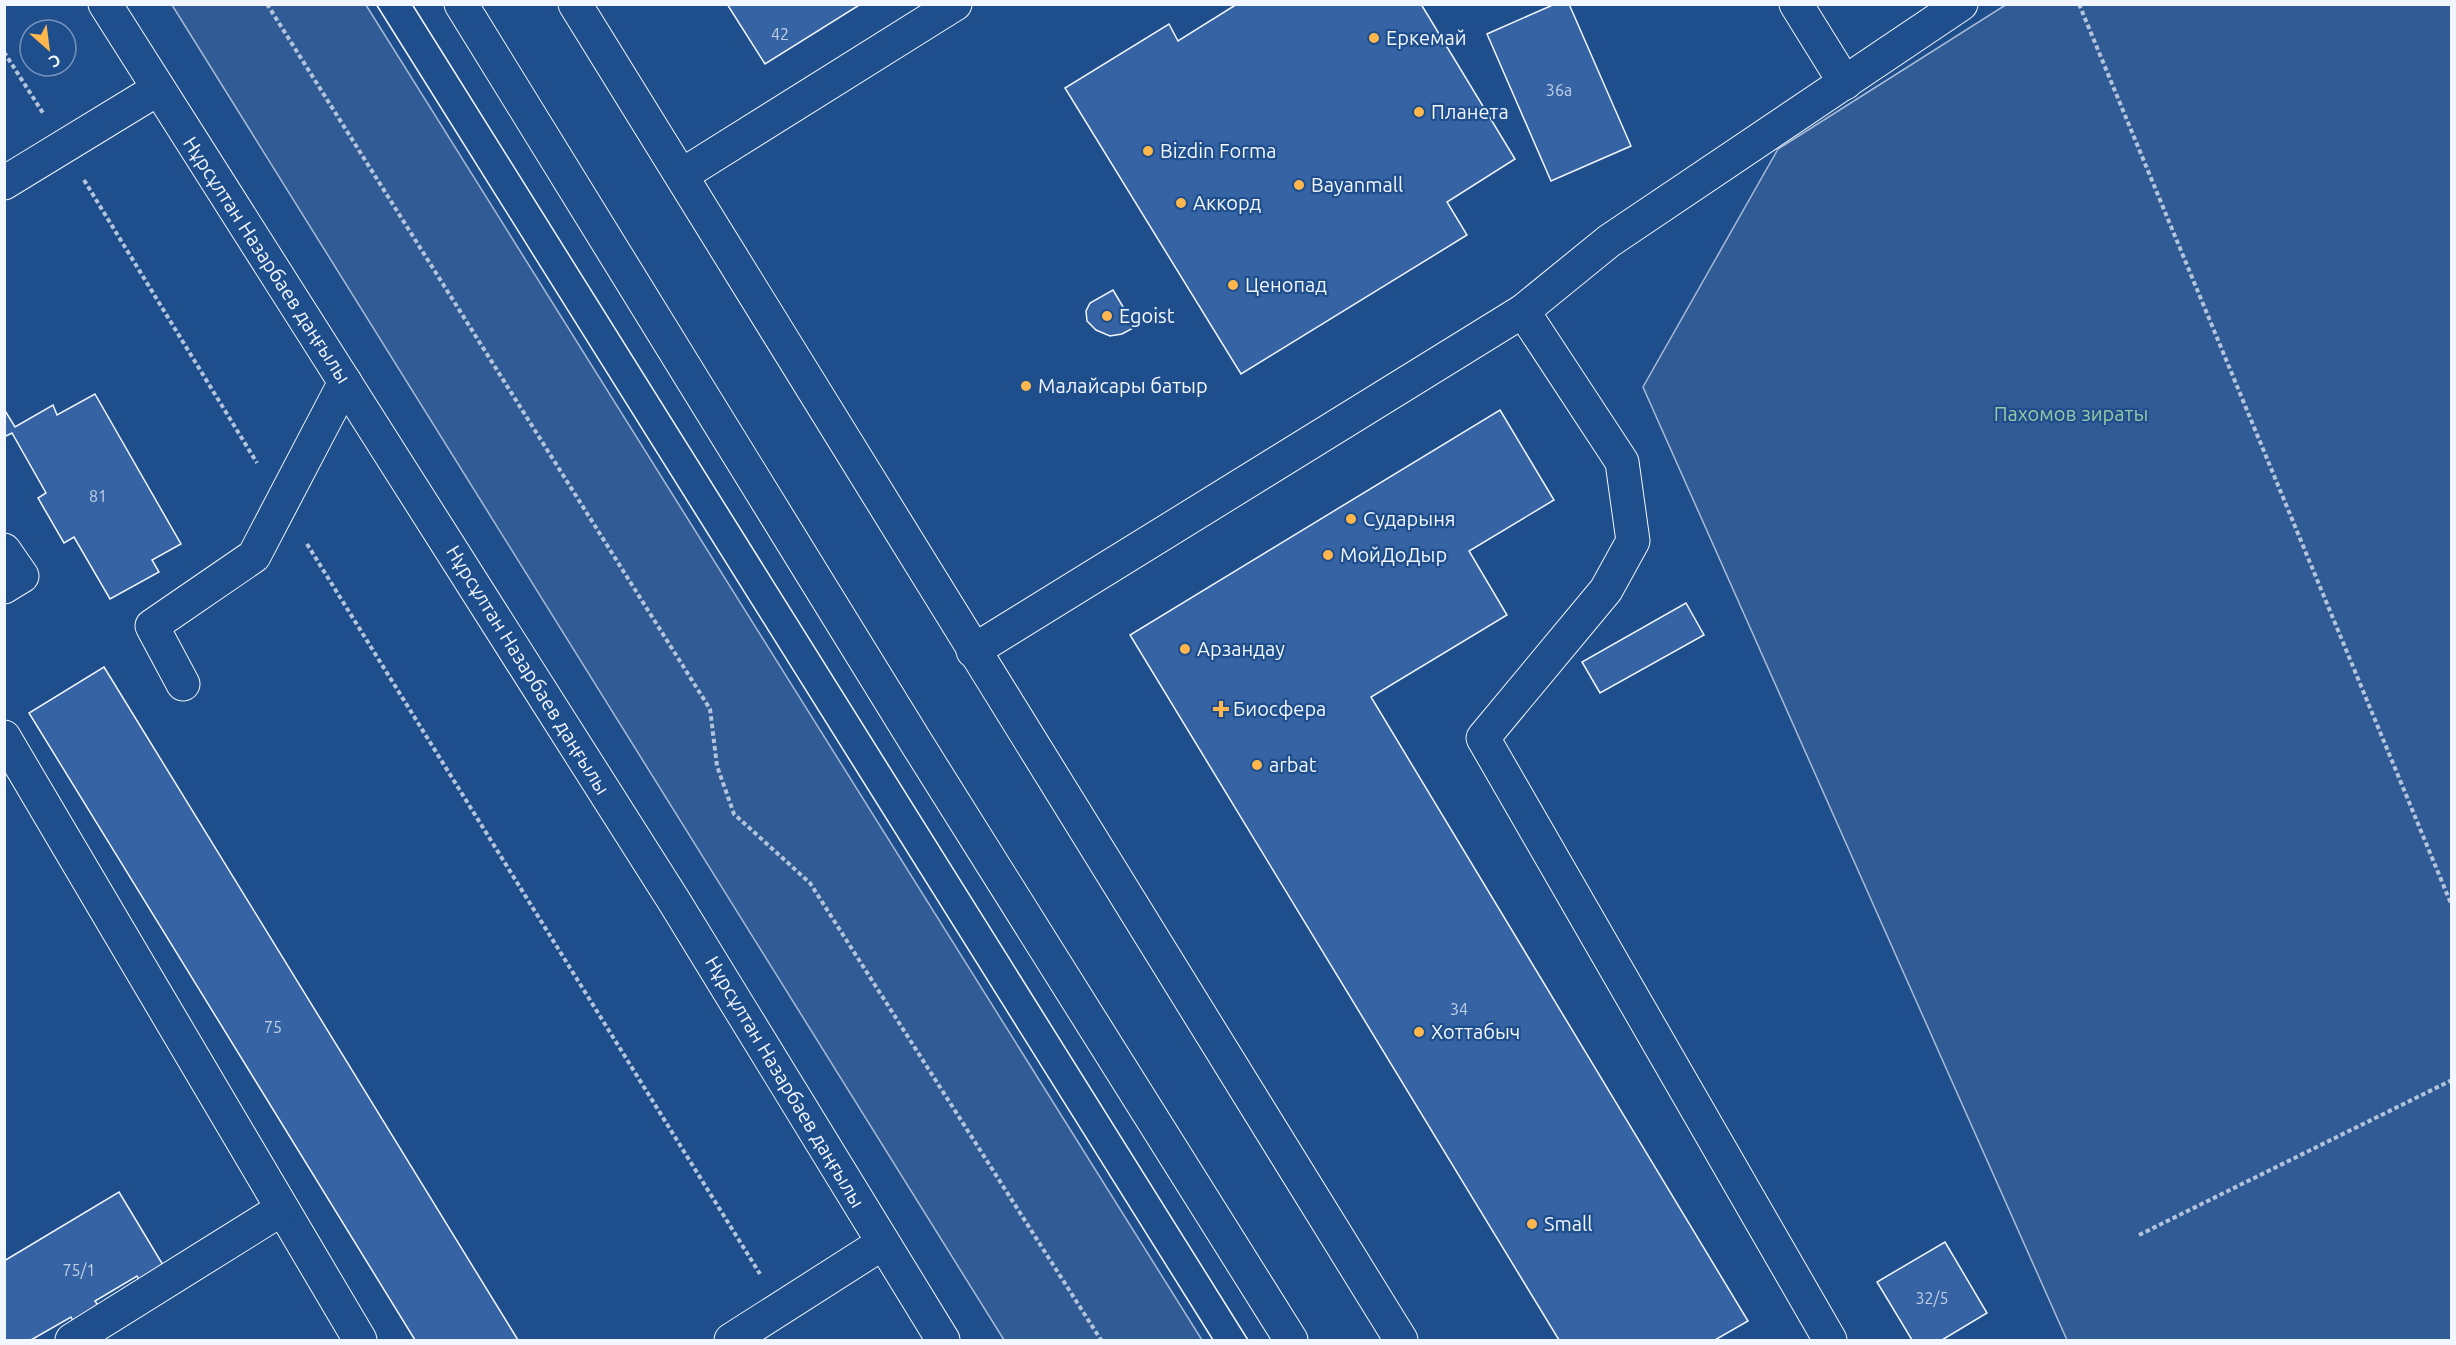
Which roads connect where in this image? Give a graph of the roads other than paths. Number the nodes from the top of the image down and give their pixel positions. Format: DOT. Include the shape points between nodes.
graph roads {
  1 [pos="105,4"];
  2 [pos="461,4"];
  3 [pos="575,4"];
  4 [pos="955,4"];
  5 [pos="1796,4"];
  6 [pos="1961,4"];
  7 [pos="1845,83"];
  8 [pos="158,89"];
  9 [pos="682,175"];
  10 [pos="4,183"];
  11 [pos="1523,311"];
  12 [pos="345,382"];
  13 [pos="4,550"];
  14 [pos="4,587"];
  15 [pos="973,651"];
  16 [pos="183,684"];
  17 [pos="4,737"];
  18 [pos="282,1209"];
  19 [pos="883,1243"];
  20 [pos="72,1341"];
  21 [pos="360,1341"];
  22 [pos="730,1341"];
  23 [pos="943,1341"];
  24 [pos="1291,1341"];
  25 [pos="1401,1341"];
  26 [pos="1830,1341"];
  1 -- 8 [label="main road, Нұрсұлтан Назарбаев даңғылы"];
  2 -- 24 [label="main road"];
  3 -- 9 [label="main road"];
  4 -- 9 [label="main road"];
  5 -- 7 [label="main road"];
  6 -- 7 [label="main road"];
  7 -- 11 [label="main road" via="1609,241"];
  8 -- 10 [label="main road"];
  8 -- 12 [label="main road, Нұрсұлтан Назарбаев даңғылы"];
  9 -- 15 [label="main road"];
  11 -- 15 [label="main road"];
  11 -- 26 [label="main road" via="1622,462 1633,541 1606,590 1483,738"];
  12 -- 16 [label="main road" via="254,556 152,626"];
  12 -- 19 [label="main road, Нұрсұлтан Назарбаев даңғылы" via="674,901"];
  13 -- 14 [label="main road" via="22,576"];
  15 -- 25 [label="main road"];
  17 -- 18 [label="main road"];
  18 -- 20 [label="main road"];
  18 -- 21 [label="main road"];
  19 -- 22 [label="main road"];
  19 -- 23 [label="main road, Нұрсұлтан Назарбаев даңғылы"];
}
